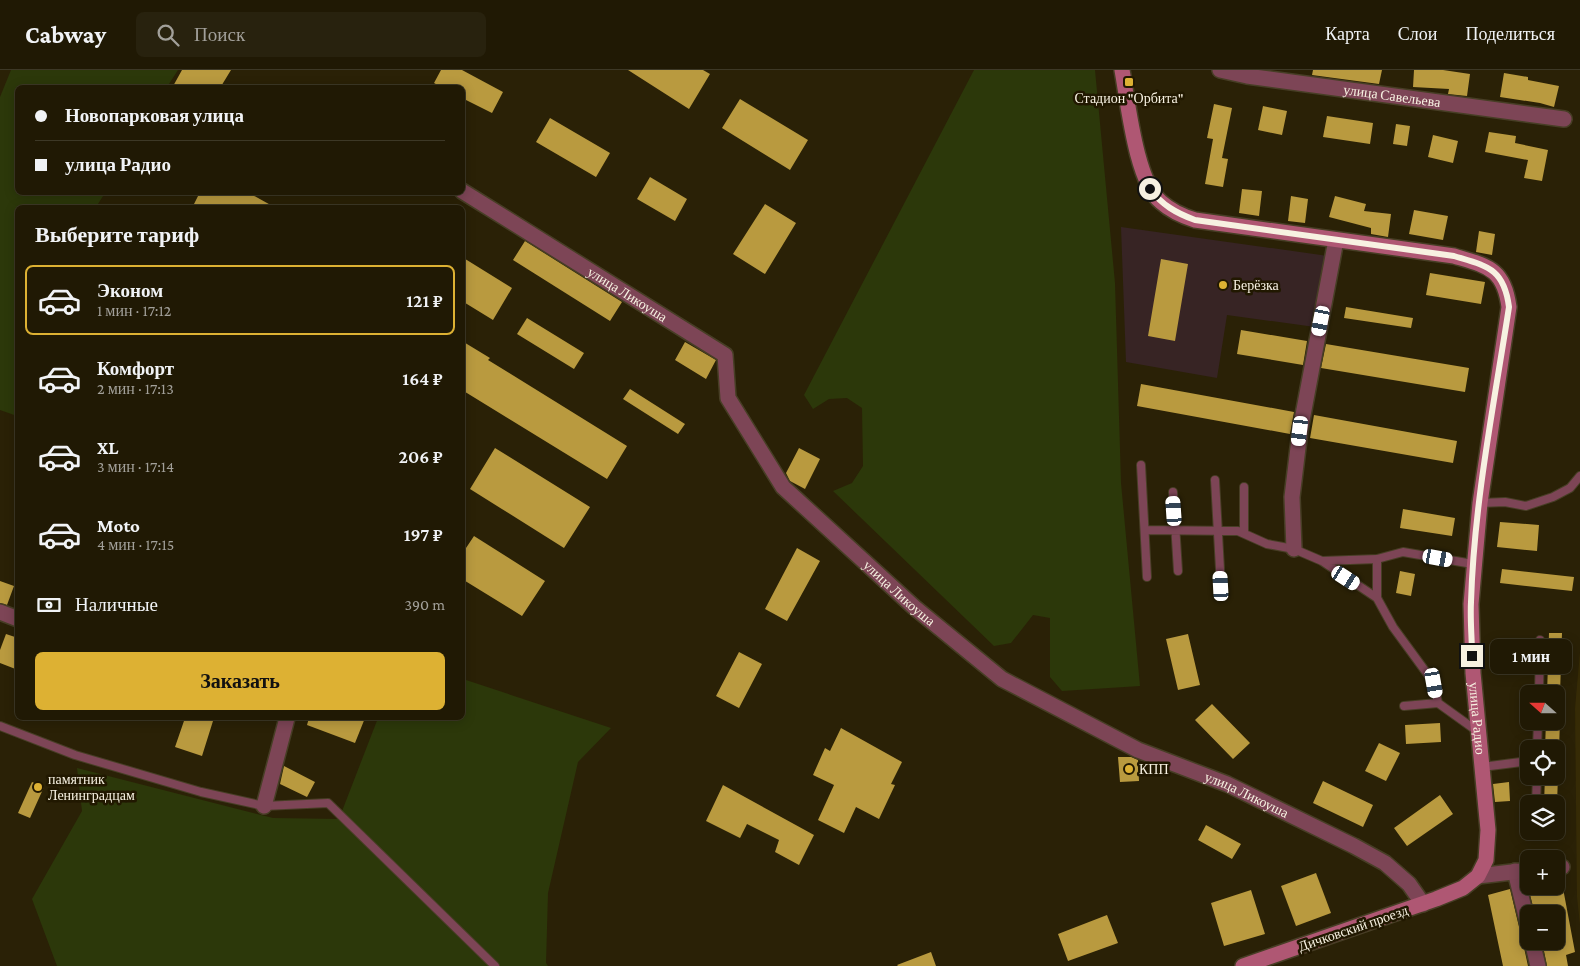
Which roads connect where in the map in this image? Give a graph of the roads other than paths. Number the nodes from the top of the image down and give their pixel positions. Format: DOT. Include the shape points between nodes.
graph roads {
  1 [pos="1122,70"];
  2 [pos="1220,70"];
  3 [pos="1564,118"];
  4 [pos="465,193"];
  5 [pos="1336,240"];
  6 [pos="1141,465"];
  7 [pos="1580,476"];
  8 [pos="1216,480"];
  9 [pos="1244,487"];
  10 [pos="1173,492"];
  11 [pos="1480,503"];
  12 [pos="1144,530"];
  13 [pos="1175,530"];
  14 [pos="1218,530"];
  15 [pos="1244,533"];
  16 [pos="1294,549"];
  17 [pos="1377,559"];
  18 [pos="1322,561"];
  19 [pos="1473,564"];
  20 [pos="1178,571"];
  21 [pos="1147,577"];
  22 [pos="1221,586"];
  23 [pos="1377,598"];
  24 [pos="0,612"];
  25 [pos="15,618"];
  26 [pos="1540,640"];
  27 [pos="1539,685"];
  28 [pos="1438,703"];
  29 [pos="1404,706"];
  30 [pos="286,720"];
  31 [pos="0,726"];
  32 [pos="1479,732"];
  33 [pos="1520,762"];
  34 [pos="1482,767"];
  35 [pos="264,806"];
  36 [pos="1520,870"];
  37 [pos="1478,876"];
  38 [pos="1423,904"];
  39 [pos="1534,950"];
  40 [pos="494,966"];
  41 [pos="1243,966"];
  42 [pos="1538,966"];
  1 -- 5 [label="street" via="1136,146 1150,189 1159,202 1195,220"];
  2 -- 3 [label="street, улица Савельева"];
  4 -- 38 [label="street, улица Ликоуша" via="725,355 728,398 783,487 914,607 1002,679 1138,750 1227,784 1354,846 1385,863 1409,884"];
  5 -- 11 [label="street, улица Радио" via="1454,256 1484,265 1498,276 1507,290 1509,307"];
  5 -- 16 [label="street" via="1300,431 1292,497"];
  6 -- 12 [label="lane"];
  7 -- 11 [label="lane" via="1570,488 1526,506 1505,502"];
  8 -- 14 [label="lane"];
  9 -- 15 [label="lane"];
  10 -- 13 [label="lane"];
  11 -- 19 [label="street, улица Радио"];
  12 -- 13 [label="lane"];
  12 -- 21 [label="lane"];
  13 -- 14 [label="lane"];
  13 -- 20 [label="lane"];
  14 -- 15 [label="lane"];
  14 -- 22 [label="lane"];
  15 -- 16 [label="lane" via="1268,544"];
  16 -- 18 [label="lane"];
  17 -- 18 [label="lane"];
  17 -- 19 [label="lane" via="1403,552"];
  17 -- 23 [label="lane"];
  18 -- 23 [label="lane"];
  19 -- 32 [label="street, улица Радио" via="1472,673"];
  23 -- 28 [label="lane" via="1434,683"];
  24 -- 25 [label="street"];
  26 -- 27 [label="lane"];
  28 -- 29 [label="lane"];
  28 -- 32 [label="lane"];
  30 -- 35 [label="street"];
  31 -- 35 [label="lane" via="75,755 201,792"];
  32 -- 34 [label="street, улица Радио"];
  33 -- 34 [label="lane"];
  34 -- 37 [label="street, улица Радио" via="1488,830 1486,860"];
  35 -- 40 [label="lane" via="328,803"];
  36 -- 37 [label="street"];
  37 -- 38 [label="street, Дичковский проезд" via="1463,888"];
  38 -- 41 [label="street, Дичковский проезд"];
  39 -- 42 [label="street"];
}
